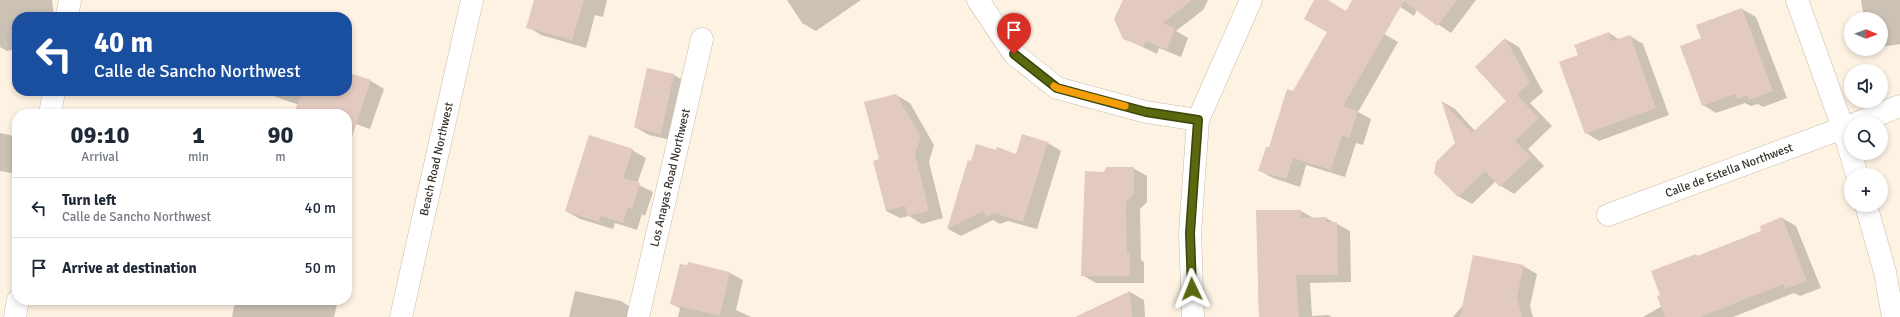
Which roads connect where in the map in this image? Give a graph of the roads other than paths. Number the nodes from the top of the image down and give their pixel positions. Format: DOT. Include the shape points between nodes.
graph roads {
  1 [pos="70,0"];
  2 [pos="472,0"];
  3 [pos="978,0"];
  4 [pos="1251,0"];
  5 [pos="1797,0"];
  6 [pos="68,12"];
  7 [pos="702,39"];
  8 [pos="53,96"];
  9 [pos="1900,106"];
  10 [pos="51,109"];
  11 [pos="1846,116"];
  12 [pos="1875,116"];
  13 [pos="1198,120"];
  14 [pos="1844,128"];
  15 [pos="1868,212"];
  16 [pos="1608,215"];
  17 [pos="17,305"];
  18 [pos="15,317"];
  19 [pos="401,317"];
  20 [pos="638,317"];
  21 [pos="1193,317"];
  22 [pos="1893,317"];
  1 -- 6 [label="street"];
  2 -- 19 [label="street, Beach Road Northwest"];
  3 -- 13 [label="street" via="1014,54 1057,88 1146,112"];
  4 -- 13 [label="street"];
  5 -- 11 [label="street"];
  7 -- 20 [label="street, Los Anayas Road Northwest"];
  8 -- 10 [label="street"];
  9 -- 12 [label="street, Calle de Estella Northwest"];
  13 -- 21 [label="street" via="1190,233"];
  14 -- 16 [label="street, Calle de Estella Northwest"];
  15 -- 22 [label="street" via="1885,272"];
  17 -- 18 [label="street"];
}
